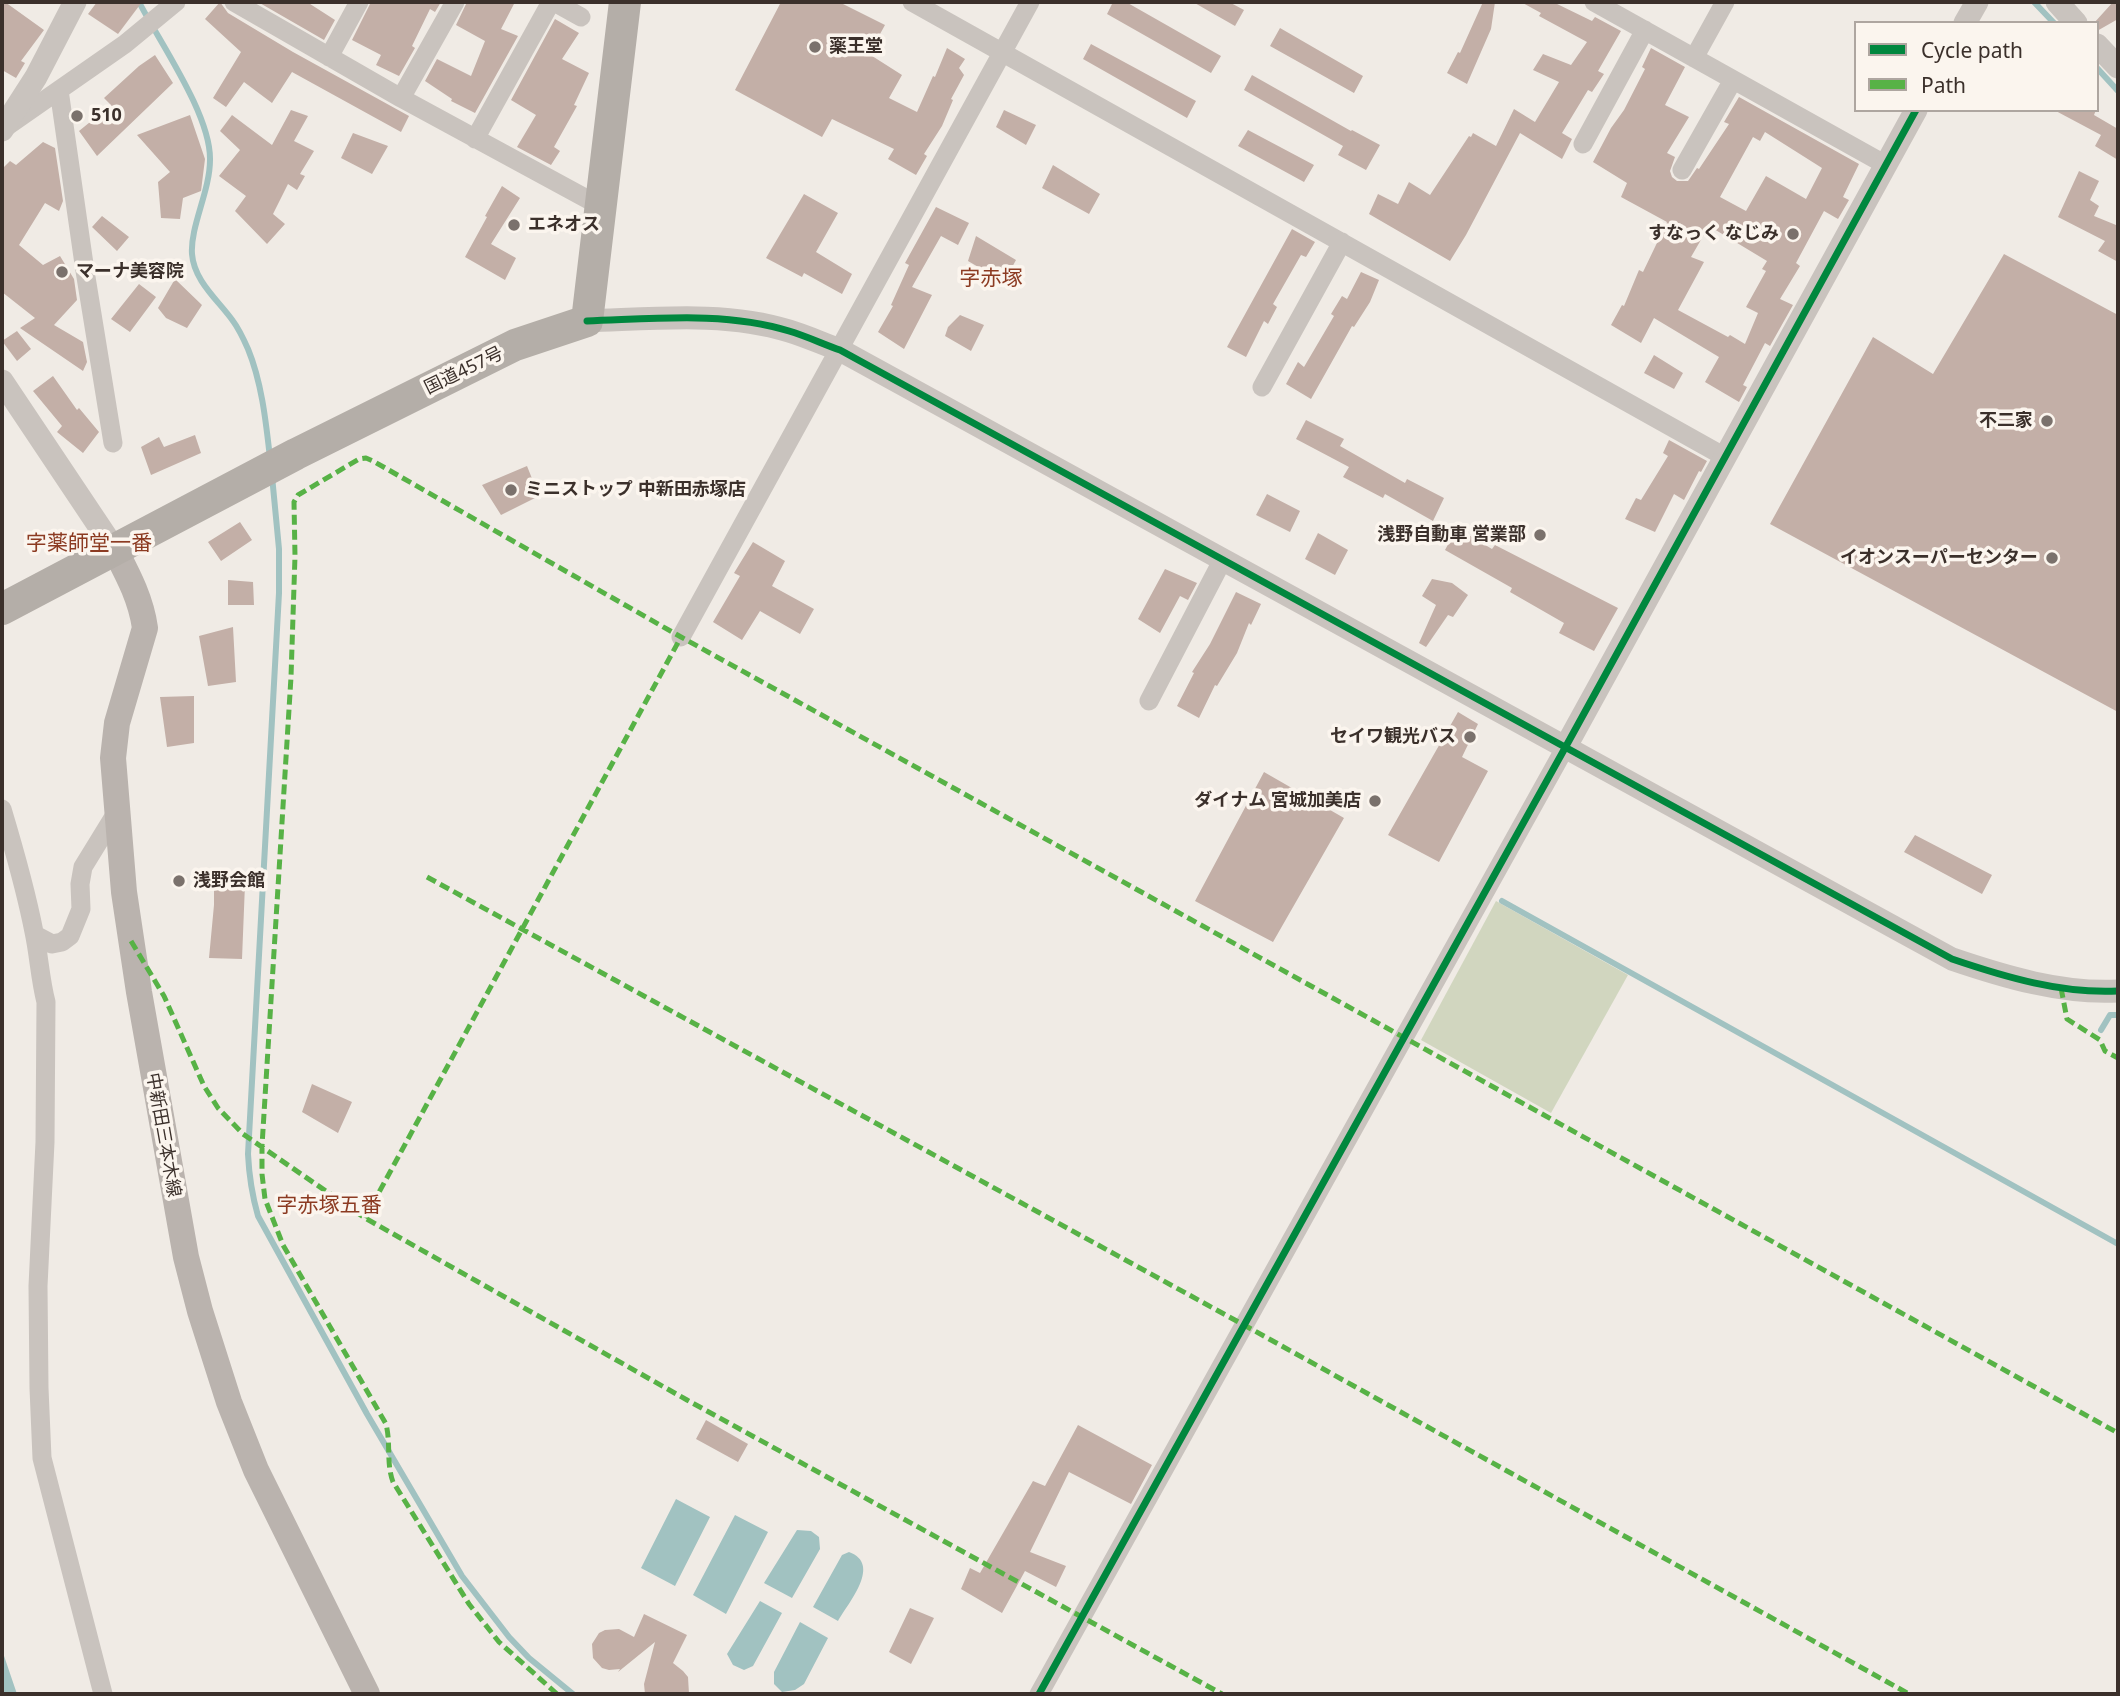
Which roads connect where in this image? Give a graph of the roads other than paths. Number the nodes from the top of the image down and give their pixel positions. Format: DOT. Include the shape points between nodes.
graph roads {
  1 [pos="75,2"];
  2 [pos="176,2"];
  3 [pos="234,2"];
  4 [pos="359,2"];
  5 [pos="455,2"];
  6 [pos="552,2"];
  7 [pos="625,2"];
  8 [pos="912,2"];
  9 [pos="1030,2"];
  10 [pos="1597,2"];
  11 [pos="1725,2"];
  12 [pos="1977,2"];
  13 [pos="2057,2"];
  14 [pos="580,17"];
  15 [pos="1966,21"];
  16 [pos="2074,21"];
  17 [pos="1645,30"];
  18 [pos="2099,47"];
  19 [pos="1002,53"];
  20 [pos="329,57"];
  21 [pos="1694,58"];
  22 [pos="2118,67"];
  23 [pos="1733,80"];
  24 [pos="59,90"];
  25 [pos="401,98"];
  26 [pos="1915,112"];
  27 [pos="2,130"];
  28 [pos="475,139"];
  29 [pos="1583,144"];
  30 [pos="1886,165"];
  31 [pos="1682,170"];
  32 [pos="600,206"];
  33 [pos="1342,242"];
  34 [pos="587,321"];
  35 [pos="840,350"];
  36 [pos="2,381"];
  37 [pos="1262,387"];
  38 [pos="114,443"];
  39 [pos="1725,457"];
  40 [pos="115,550"];
  41 [pos="1222,561"];
  42 [pos="2,609"];
  43 [pos="681,637"];
  44 [pos="1149,701"];
  45 [pos="1565,748"];
  46 [pos="2,809"];
  47 [pos="119,809"];
  48 [pos="35,935"];
  49 [pos="2118,991"];
  50 [pos="103,1694"];
  51 [pos="367,1694"];
  52 [pos="1039,1694"];
  1 -- 27 [label="street"];
  2 -- 24 [label="street"];
  3 -- 20 [label="street"];
  4 -- 20 [label="street"];
  5 -- 25 [label="street"];
  6 -- 14 [label="street"];
  6 -- 28 [label="street"];
  7 -- 32 [label="highway"];
  8 -- 19 [label="street"];
  9 -- 19 [label="street"];
  10 -- 17 [label="street"];
  11 -- 21 [label="street"];
  12 -- 15 [label="street"];
  13 -- 16 [label="street"];
  17 -- 21 [label="street"];
  17 -- 29 [label="street"];
  18 -- 22 [label="street"];
  19 -- 33 [label="street"];
  19 -- 35 [label="street"];
  20 -- 25 [label="street"];
  21 -- 23 [label="street"];
  23 -- 30 [label="street"];
  23 -- 31 [label="street"];
  24 -- 27 [label="street"];
  24 -- 38 [label="street"];
  25 -- 28 [label="street"];
  26 -- 30 [label="street"];
  28 -- 32 [label="street"];
  30 -- 39 [label="street"];
  32 -- 34 [label="highway"];
  33 -- 37 [label="street"];
  33 -- 39 [label="street"];
  34 -- 35 [label="street" via="731,320 787,330"];
  34 -- 40 [label="highway, 国道457号" via="515,345"];
  35 -- 41 [label="street"];
  35 -- 43 [label="street"];
  36 -- 40 [label="street"];
  39 -- 45 [label="street"];
  40 -- 42 [label="highway, 国道457号"];
  40 -- 47 [label="main road, 中新田三本木線" via="132,582 145,628 117,723 113,758"];
  41 -- 44 [label="street"];
  41 -- 45 [label="street"];
  45 -- 49 [label="street" via="1952,959 2001,976 2061,988"];
  45 -- 52 [label="street"];
  46 -- 48 [label="street"];
  47 -- 48 [label="street" via="83,867 81,909 70,936 52,944"];
  47 -- 51 [label="main road, 中新田三本木線" via="124,892 139,992 174,1195 200,1311 256,1470"];
  48 -- 50 [label="street" via="46,1002 38,1286 43,1458"];
}
